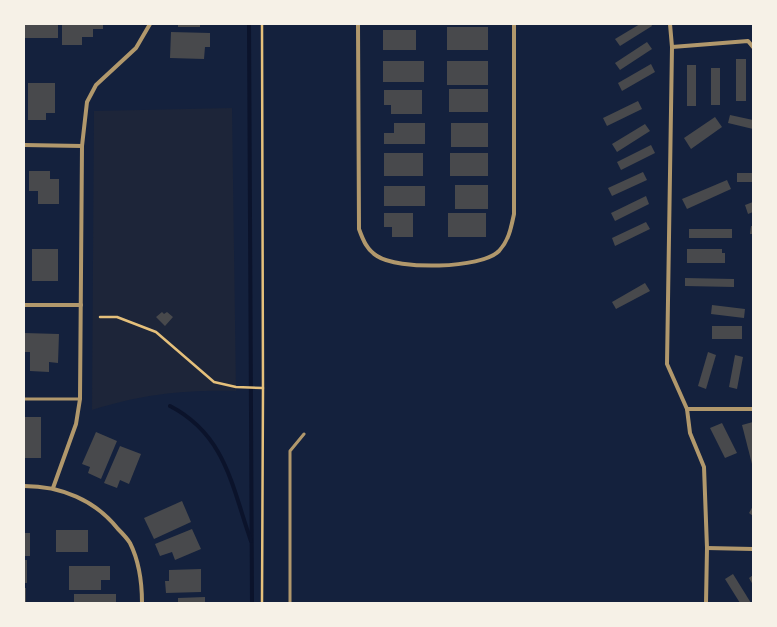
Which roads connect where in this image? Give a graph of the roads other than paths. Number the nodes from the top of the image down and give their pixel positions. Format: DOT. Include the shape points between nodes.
graph roads {
  1 [pos="150,24"];
  2 [pos="358,24"];
  3 [pos="514,24"];
  4 [pos="670,24"];
  5 [pos="672,47"];
  6 [pos="753,47"];
  7 [pos="24,146"];
  8 [pos="82,146"];
  9 [pos="24,305"];
  10 [pos="81,305"];
  11 [pos="24,399"];
  12 [pos="80,399"];
  13 [pos="687,409"];
  14 [pos="753,409"];
  15 [pos="304,434"];
  16 [pos="24,486"];
  17 [pos="53,488"];
  18 [pos="707,548"];
  19 [pos="753,549"];
  20 [pos="142,603"];
  21 [pos="290,603"];
  22 [pos="706,603"];
  1 -- 8 [label="street" via="136,48 96,85 87,102"];
  2 -- 3 [label="street" via="359,229 365,245 376,256 389,262 406,264 465,264 484,260 498,251 510,236 514,214"];
  4 -- 5 [label="street"];
  5 -- 6 [label="street" via="748,41"];
  5 -- 13 [label="street" via="667,364"];
  7 -- 8 [label="street"];
  8 -- 10 [label="street"];
  9 -- 10 [label="street"];
  10 -- 12 [label="street"];
  11 -- 12 [label="lane"];
  12 -- 17 [label="street" via="76,424"];
  13 -- 14 [label="street"];
  13 -- 18 [label="street" via="690,433 704,467"];
  15 -- 21 [label="lane" via="290,451"];
  16 -- 17 [label="street"];
  17 -- 20 [label="street" via="82,498 108,516 130,543 139,568"];
  18 -- 19 [label="street"];
  18 -- 22 [label="street"];
}
